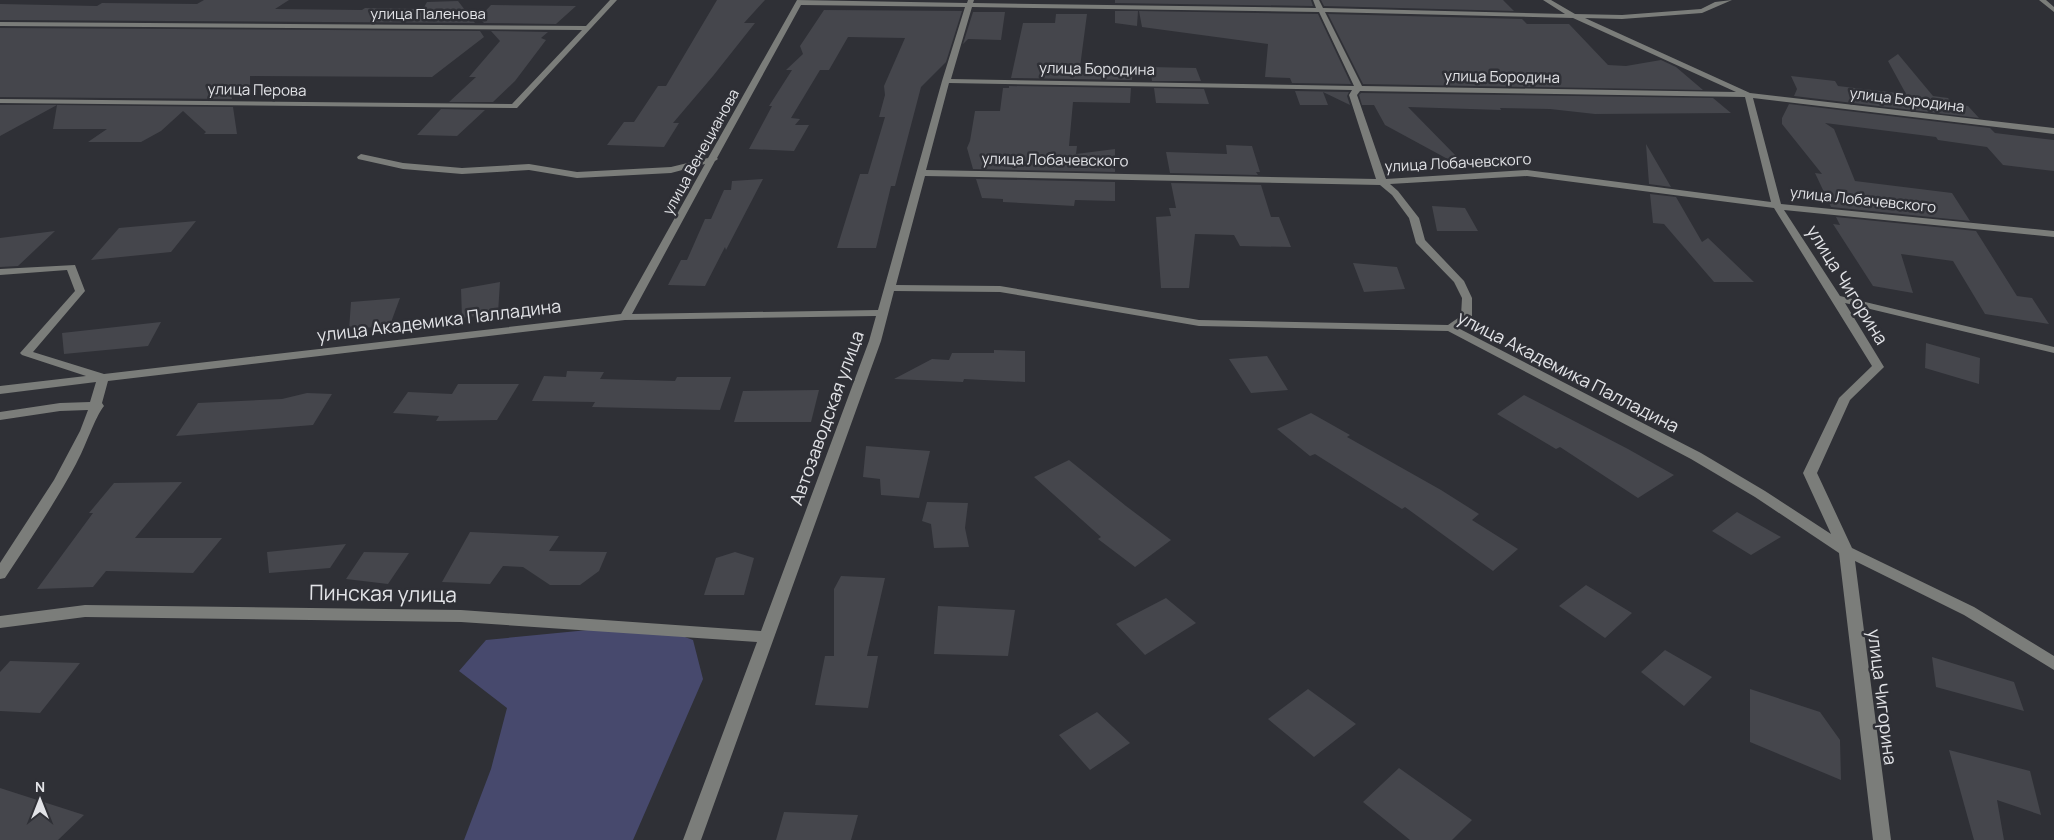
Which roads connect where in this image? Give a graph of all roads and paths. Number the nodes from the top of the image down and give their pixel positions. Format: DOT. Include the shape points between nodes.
graph roads {
  1 [pos="614,0"];
  2 [pos="1316,0"];
  3 [pos="1546,0"];
  4 [pos="1728,0"];
  5 [pos="2042,0"];
  6 [pos="799,2"];
  7 [pos="970,2"];
  8 [pos="1321,10"];
  9 [pos="2054,10"];
  10 [pos="1574,16"];
  11 [pos="0,24"];
  12 [pos="587,28"];
  13 [pos="946,81"];
  14 [pos="1359,88"];
  15 [pos="1748,95"];
  16 [pos="0,101"];
  17 [pos="2054,131"];
  18 [pos="361,157"];
  19 [pos="714,159"];
  20 [pos="921,173"];
  21 [pos="1382,182"];
  22 [pos="1777,206"];
  23 [pos="2054,234"];
  24 [pos="0,272"];
  25 [pos="891,288"];
  26 [pos="1836,298"];
  27 [pos="883,313"];
  28 [pos="625,317"];
  29 [pos="1450,328"];
  30 [pos="2054,350"];
  31 [pos="103,378"];
  32 [pos="0,390"];
  33 [pos="98,406"];
  34 [pos="0,416"];
  35 [pos="1846,551"];
  36 [pos="0,574"];
  37 [pos="0,622"];
  38 [pos="766,637"];
  39 [pos="2054,664"];
  40 [pos="692,840"];
  41 [pos="1882,840"];
  1 -- 12 [label="street"];
  2 -- 8 [label="street"];
  3 -- 10 [label="street"];
  4 -- 10 [label="street" via="1702,11 1622,17"];
  5 -- 9 [label="street"];
  6 -- 7 [label="street"];
  6 -- 19 [label="street, улица Венецианова"];
  7 -- 8 [label="street"];
  7 -- 13 [label="street, Автозаводская улица"];
  8 -- 10 [label="street"];
  8 -- 14 [label="street"];
  10 -- 15 [label="street"];
  11 -- 12 [label="street, улица Паленова"];
  12 -- 16 [label="street, улица Перова" via="514,106"];
  13 -- 14 [label="street, улица Бородина"];
  13 -- 20 [label="street, Автозаводская улица"];
  14 -- 15 [label="street, улица Бородина"];
  14 -- 21 [label="street" via="1353,95"];
  15 -- 17 [label="street, улица Бородина"];
  15 -- 22 [label="street, улица Чигорина"];
  18 -- 19 [label="street" via="403,166 462,171 528,166 577,175 670,170"];
  19 -- 28 [label="street, улица Венецианова"];
  20 -- 21 [label="street, улица Лобачевского"];
  20 -- 25 [label="street, Автозаводская улица"];
  21 -- 22 [label="street, улица Лобачевского" via="1527,173"];
  21 -- 29 [label="street" via="1414,218 1420,241 1459,281 1467,298 1466,318"];
  22 -- 23 [label="street, улица Лобачевского"];
  22 -- 26 [label="street, улица Чигорина"];
  24 -- 31 [label="street" via="71,267 80,291 26,353"];
  25 -- 27 [label="street, Автозаводская улица"];
  25 -- 29 [label="street, улица Академика Палладина" via="1000,289 1199,323"];
  26 -- 30 [label="street"];
  26 -- 35 [label="street, улица Чигорина" via="1878,368 1845,398 1810,473"];
  27 -- 28 [label="street, улица Академика Палладина"];
  27 -- 38 [label="street, Автозаводская улица"];
  28 -- 31 [label="street, улица Академика Палладина"];
  29 -- 35 [label="street, улица Академика Палладина" via="1696,456"];
  31 -- 32 [label="street, улица Академика Палладина"];
  31 -- 33 [label="street"];
  33 -- 34 [label="street" via="60,407"];
  33 -- 36 [label="street" via="70,466"];
  35 -- 39 [label="street, улица Академика Палладина" via="1969,611"];
  35 -- 41 [label="street, улица Чигорина"];
  37 -- 38 [label="street, Пинская улица" via="85,611 461,616"];
  38 -- 40 [label="street, Автозаводская улица"];
}
